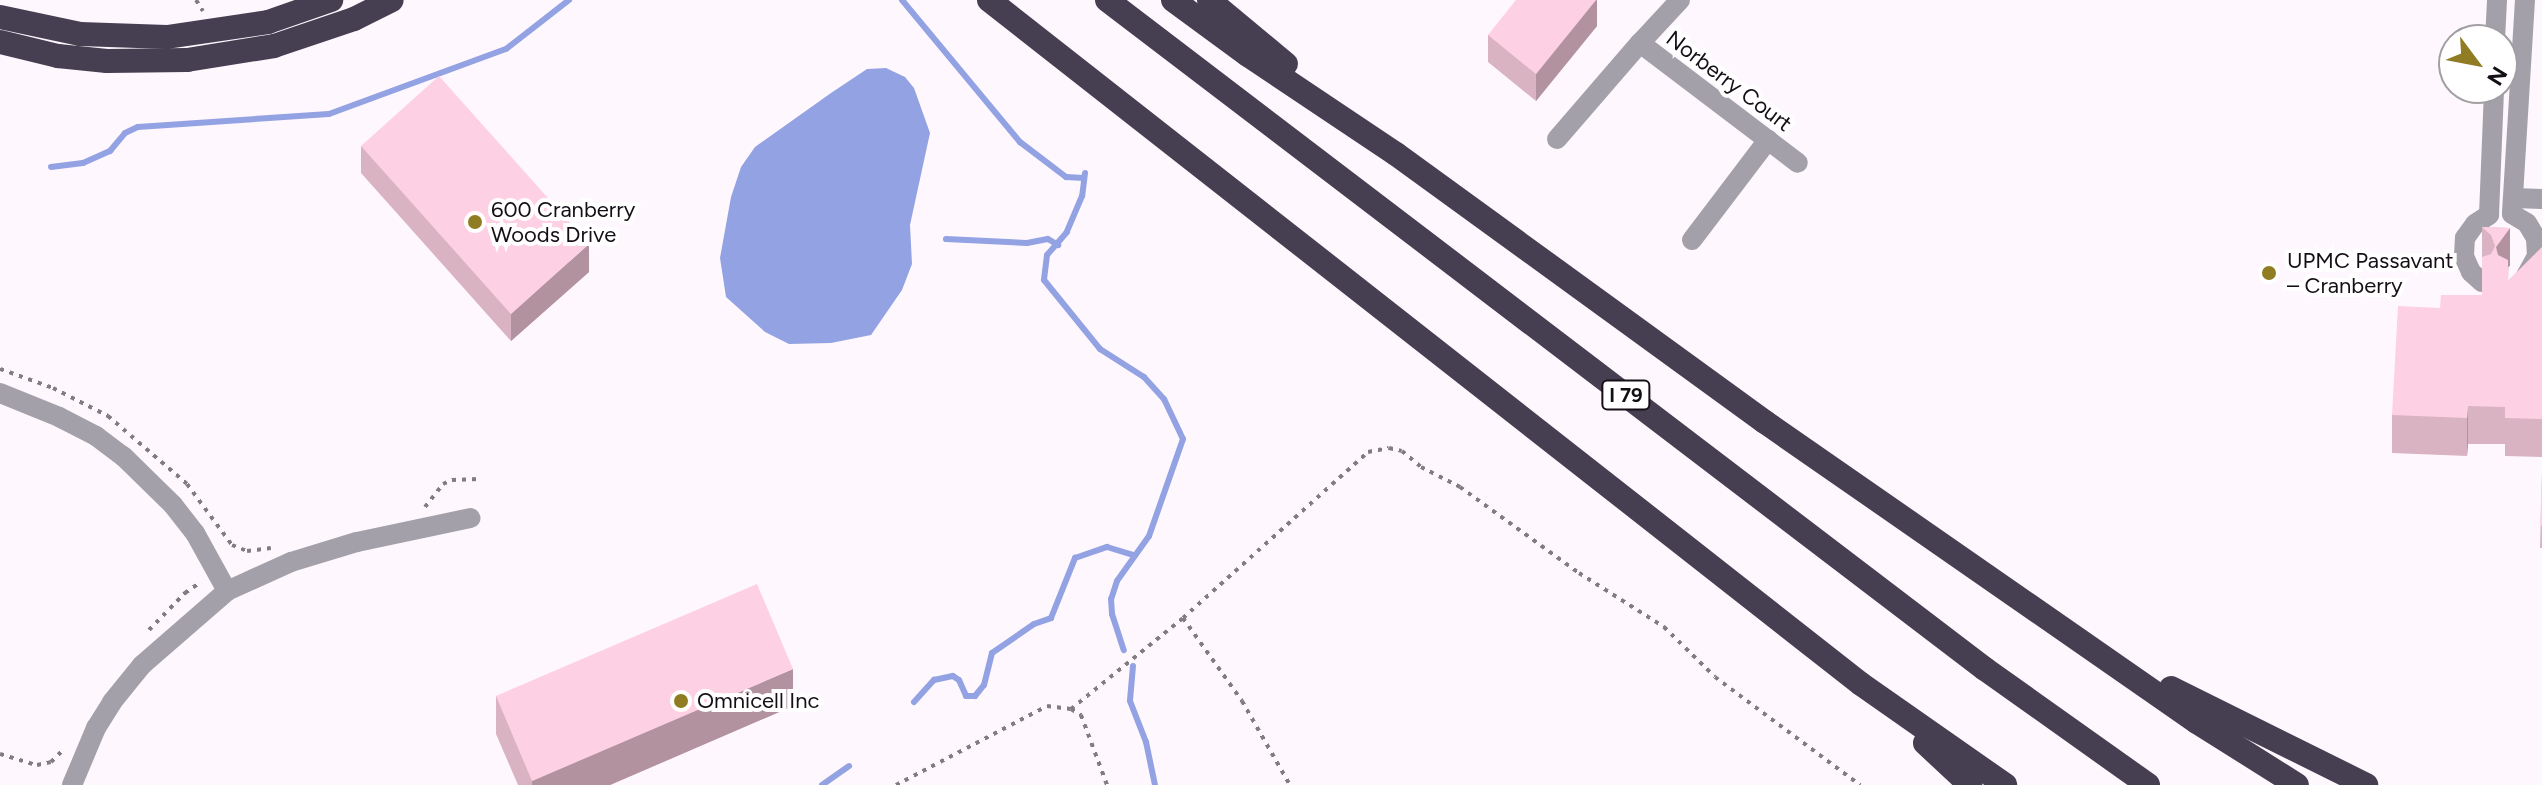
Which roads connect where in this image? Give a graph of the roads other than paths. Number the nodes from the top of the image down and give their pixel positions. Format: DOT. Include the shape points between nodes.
graph roads {
  1 [pos="331,0"];
  2 [pos="392,0"];
  3 [pos="989,0"];
  4 [pos="1107,0"];
  5 [pos="1173,0"];
  6 [pos="1209,0"];
  7 [pos="1680,0"];
  8 [pos="2497,0"];
  9 [pos="2525,0"];
  10 [pos="0,17"];
  11 [pos="2496,24"];
  12 [pos="0,42"];
  13 [pos="1640,43"];
  14 [pos="2493,104"];
  15 [pos="1557,139"];
  16 [pos="1768,140"];
  17 [pos="1396,154"];
  18 [pos="1798,163"];
  19 [pos="2514,198"];
  20 [pos="2542,199"];
  21 [pos="1692,240"];
  22 [pos="2482,282"];
  23 [pos="2509,285"];
  24 [pos="0,393"];
  25 [pos="471,518"];
  26 [pos="227,591"];
  27 [pos="2087,644"];
  28 [pos="1861,684"];
  29 [pos="72,785"];
  30 [pos="1970,785"];
  31 [pos="2005,785"];
  32 [pos="2148,785"];
  33 [pos="2297,785"];
  34 [pos="2366,785"];
  1 -- 10 [label="highway" via="268,22 167,37 80,34"];
  2 -- 12 [label="highway" via="342,24 274,46 187,60 107,61"];
  3 -- 28 [label="highway"];
  4 -- 32 [label="highway, I 79" via="1985,669"];
  5 -- 17 [label="highway"];
  6 -- 17 [label="highway"];
  7 -- 13 [label="street, Norberry Court"];
  8 -- 11 [label="street"];
  9 -- 19 [label="street"];
  13 -- 15 [label="street"];
  13 -- 16 [label="street, Norberry Court"];
  14 -- 22 [label="street" via="2489,215 2465,238 2464,256"];
  16 -- 18 [label="street, Norberry Court"];
  16 -- 21 [label="street"];
  17 -- 27 [label="highway" via="1765,422"];
  19 -- 20 [label="street"];
  19 -- 23 [label="street" via="2512,214 2527,223 2536,238 2537,256 2531,272"];
  24 -- 26 [label="street" via="71,423 123,456 195,533"];
  25 -- 26 [label="street" via="357,542 291,562"];
  26 -- 29 [label="street" via="142,665 112,702"];
  27 -- 33 [label="highway"];
  27 -- 34 [label="highway"];
  28 -- 30 [label="highway"];
  28 -- 31 [label="highway"];
}
